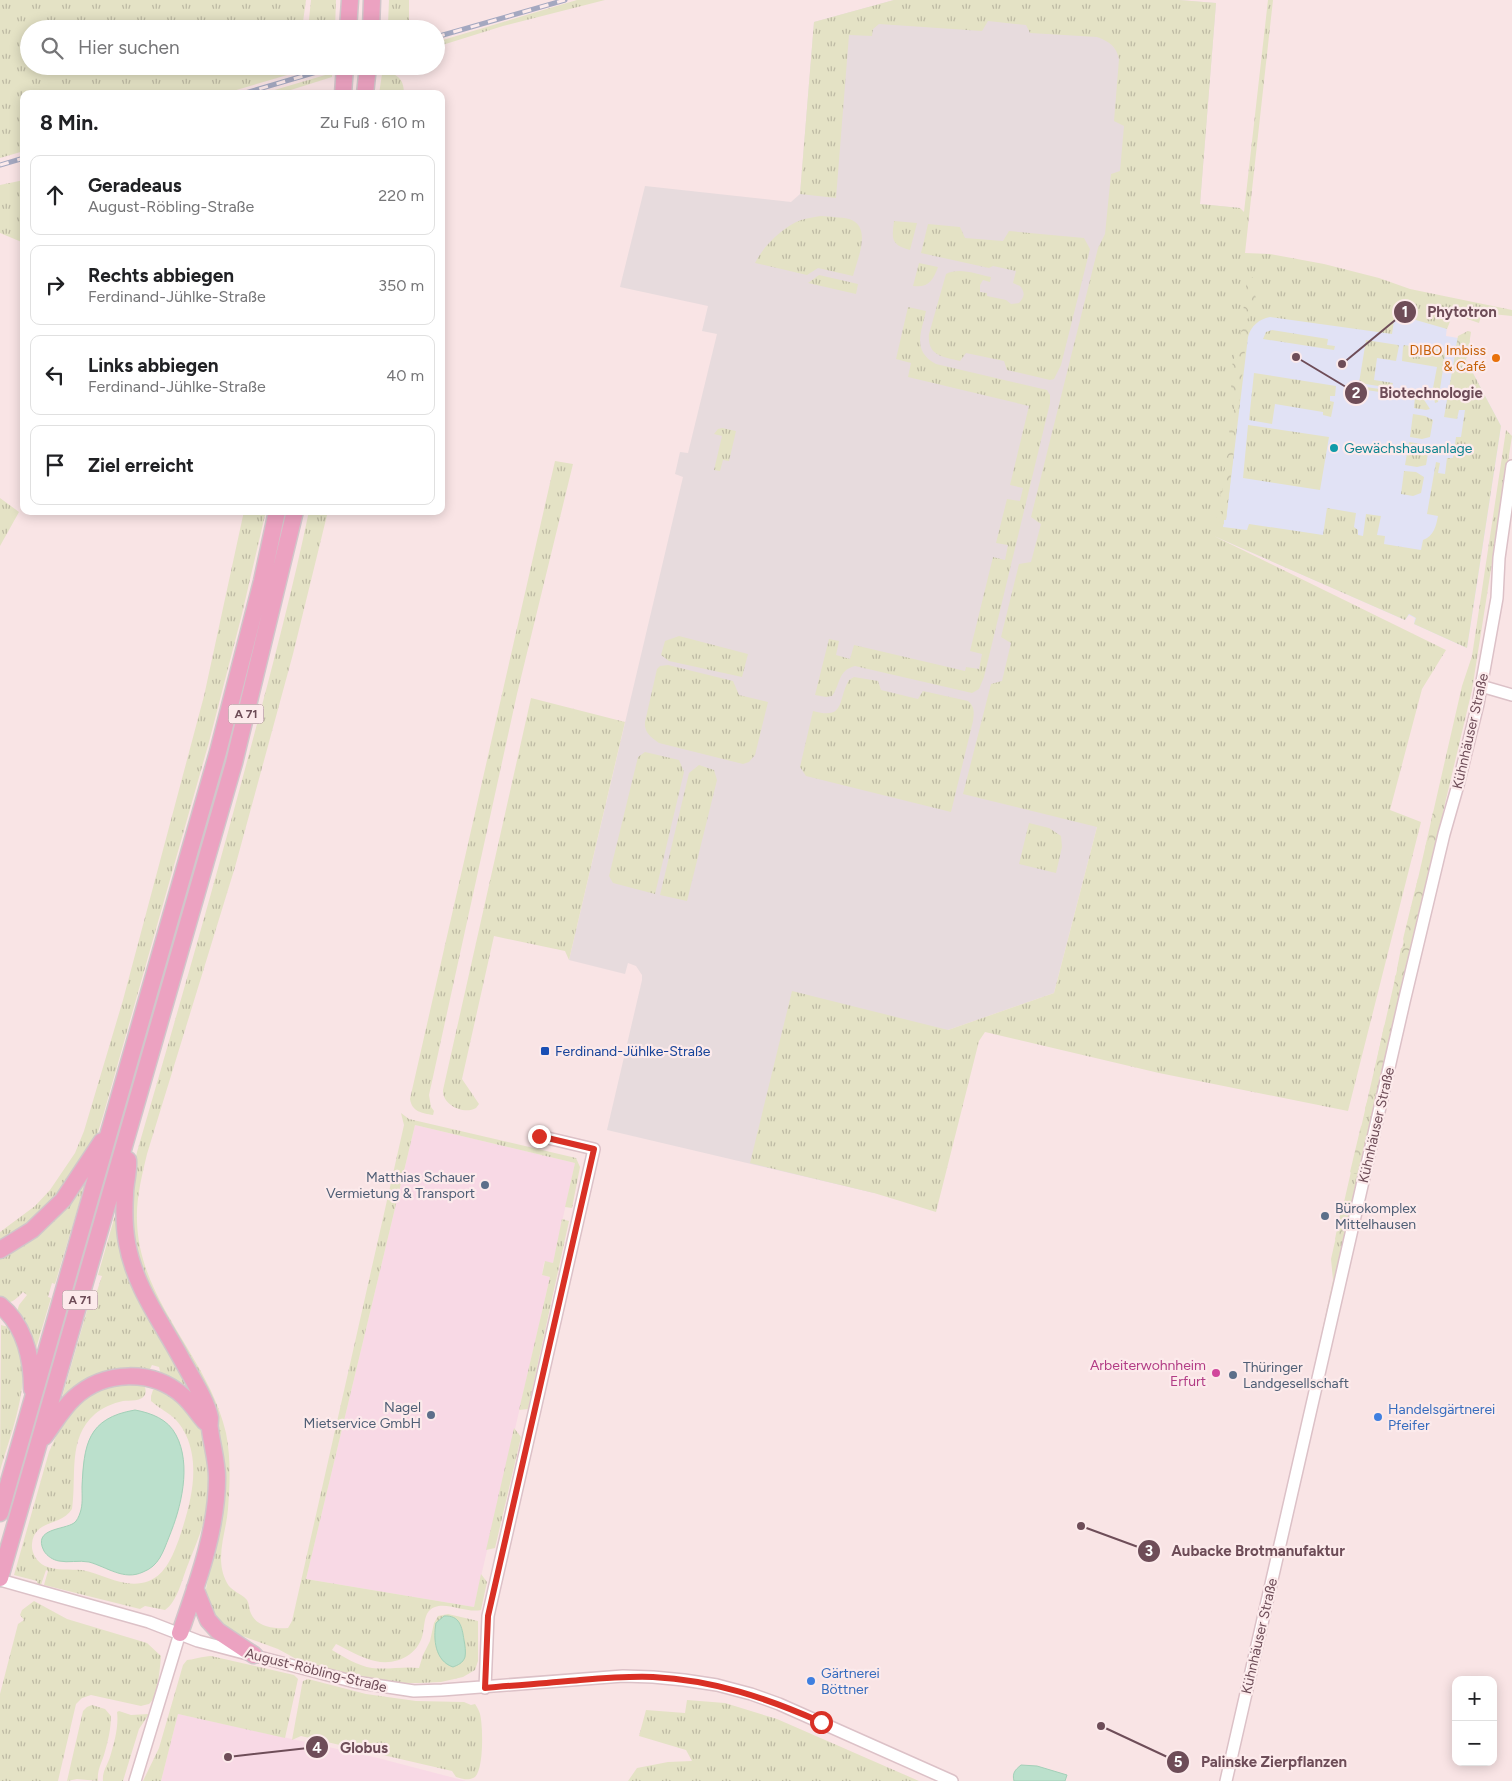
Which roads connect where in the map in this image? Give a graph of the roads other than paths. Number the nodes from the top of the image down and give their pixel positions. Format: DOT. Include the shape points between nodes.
graph roads {
  1 [pos="350,0"];
  2 [pos="348,20"];
  3 [pos="344,75"];
  4 [pos="367,75"];
  5 [pos="343,90"];
  6 [pos="366,90"];
  7 [pos="1512,466"];
  8 [pos="276,515"];
  9 [pos="294,515"];
  10 [pos="1481,686"];
  11 [pos="1512,695"];
  12 [pos="111,1129"];
  13 [pos="539,1136"];
  14 [pos="127,1138"];
  15 [pos="0,1250"];
  16 [pos="0,1305"];
  17 [pos="33,1402"];
  18 [pos="210,1429"];
  19 [pos="37,1447"];
  20 [pos="0,1512"];
  21 [pos="0,1579"];
  22 [pos="195,1588"];
  23 [pos="180,1633"];
  24 [pos="254,1655"];
  25 [pos="485,1688"];
  26 [pos="135,1781"];
  27 [pos="952,1781"];
  28 [pos="1226,1781"];
  1 -- 2 [label="highway"];
  3 -- 5 [label="highway"];
  4 -- 6 [label="highway"];
  7 -- 10 [label="street, Kühnhäuser Straße" via="1499,558 1497,598"];
  8 -- 12 [label="highway, A 71" via="218,752"];
  9 -- 14 [label="highway, A 71" via="231,772"];
  10 -- 11 [label="street"];
  10 -- 28 [label="street, Kühnhäuser Straße" via="1402,1011"];
  12 -- 15 [label="highway" via="63,1200 32,1230"];
  12 -- 17 [label="highway, A 71"];
  13 -- 25 [label="street" via="594,1149 488,1616"];
  14 -- 18 [label="highway" via="124,1220 133,1267 152,1310 197,1387 210,1418"];
  14 -- 19 [label="highway, A 71"];
  16 -- 17 [label="highway" via="12,1317 26,1344"];
  17 -- 20 [label="highway, A 71"];
  18 -- 19 [label="highway" via="176,1390 152,1379 126,1376 100,1382 82,1392 66,1407"];
  18 -- 22 [label="highway" via="217,1478 215,1505"];
  19 -- 21 [label="highway, A 71"];
  21 -- 23 [label="street, August-Röbling-Straße"];
  22 -- 23 [label="highway"];
  22 -- 24 [label="highway" via="208,1620 218,1631"];
  23 -- 24 [label="street, August-Röbling-Straße" via="198,1641"];
  23 -- 26 [label="street"];
  24 -- 25 [label="street, August-Röbling-Straße" via="386,1688 414,1691"];
  25 -- 27 [label="street, August-Röbling-Straße" via="623,1676 717,1686 779,1704"];
}
